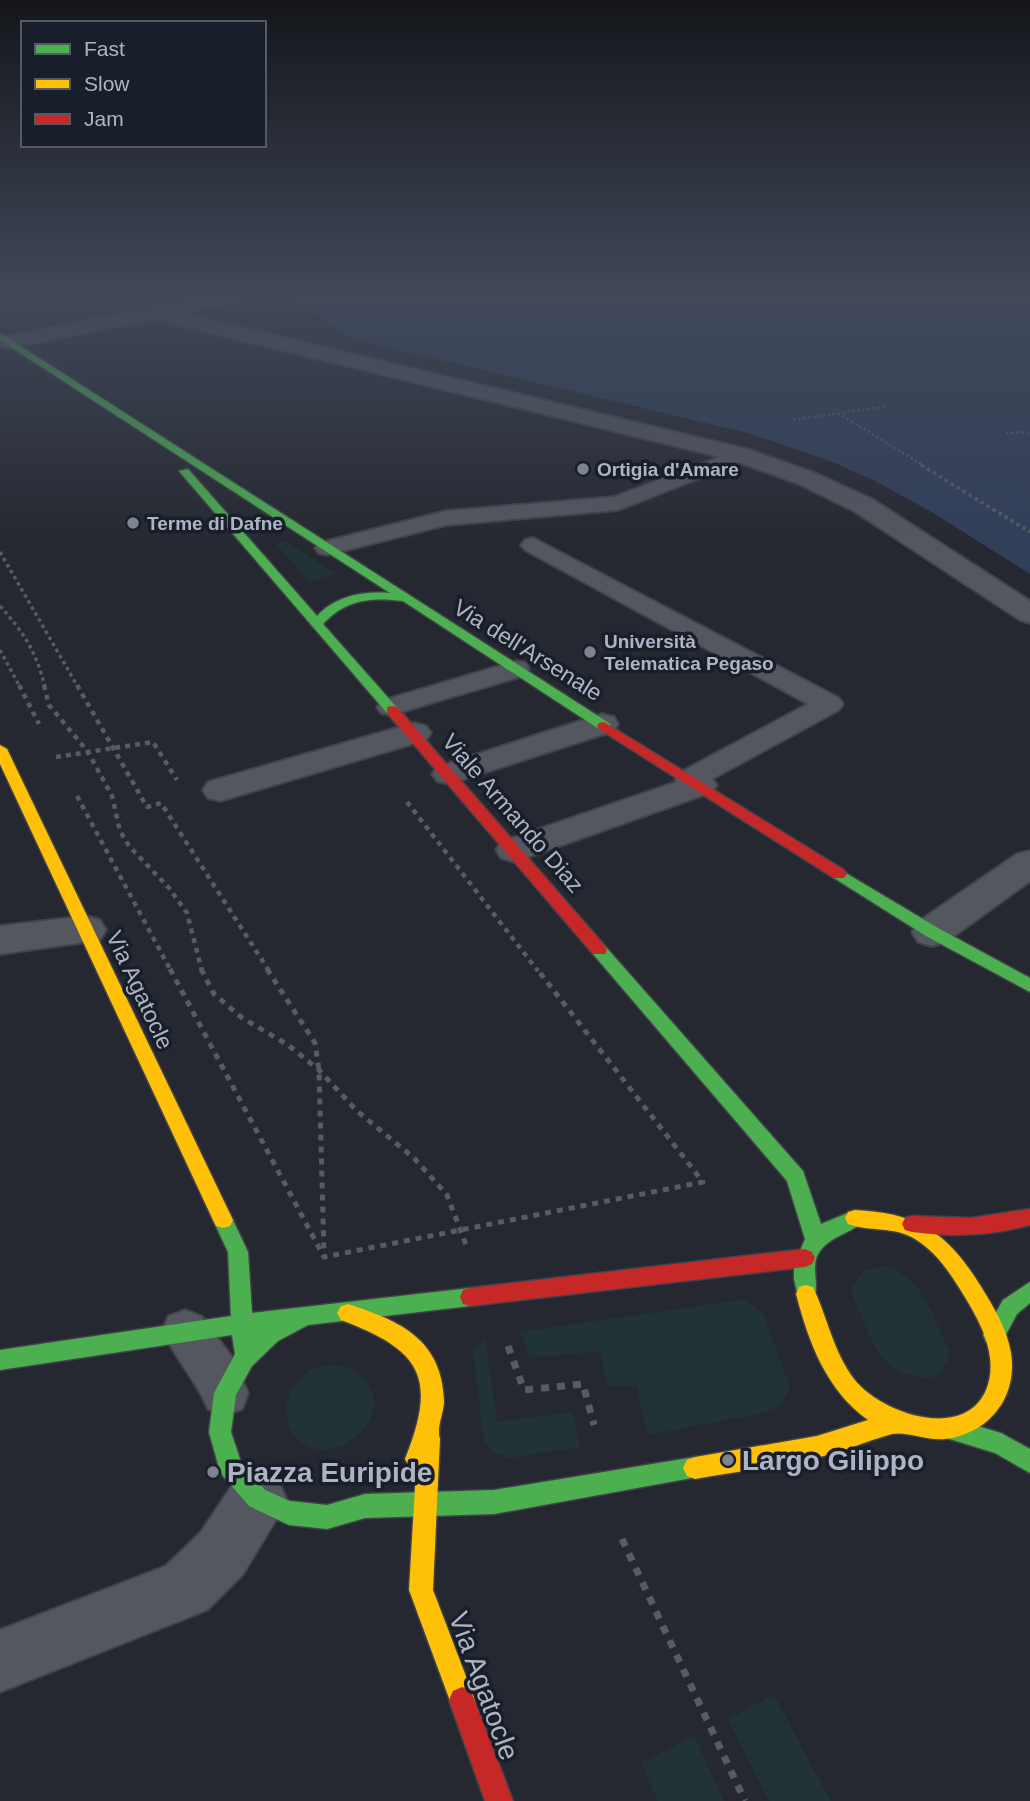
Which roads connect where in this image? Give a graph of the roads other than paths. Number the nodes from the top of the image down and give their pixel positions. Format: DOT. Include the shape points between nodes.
graph roads {
  1 [pos="64,378"];
  2 [pos="424,378"];
  3 [pos="149,434"];
  4 [pos="741,455"];
  5 [pos="533,545"];
  6 [pos="327,548"];
  7 [pos="404,598"];
  8 [pos="1030,614"];
  9 [pos="317,622"];
  10 [pos="516,669"];
  11 [pos="391,707"];
  12 [pos="602,724"];
  13 [pos="414,733"];
  14 [pos="0,749"];
  15 [pos="449,774"];
  16 [pos="695,782"];
  17 [pos="220,790"];
  18 [pos="514,850"];
  19 [pos="1030,863"];
  20 [pos="86,930"];
  21 [pos="932,932"];
  22 [pos="0,940"];
  23 [pos="1030,986"];
  24 [pos="1030,1217"];
  25 [pos="905,1223"];
  26 [pos="815,1239"];
  27 [pos="238,1252"];
  28 [pos="805,1258"];
  29 [pos="224,1282"];
  30 [pos="1030,1291"];
  31 [pos="336,1311"];
  32 [pos="301,1318"];
  33 [pos="243,1323"];
  34 [pos="192,1324"];
  35 [pos="994,1335"];
  36 [pos="0,1360"];
  37 [pos="234,1376"];
  38 [pos="894,1423"];
  39 [pos="951,1429"];
  40 [pos="429,1439"];
  41 [pos="1030,1462"];
  42 [pos="411,1469"];
  43 [pos="395,1485"];
  44 [pos="257,1498"];
  45 [pos="494,1502"];
  46 [pos="424,1504"];
  47 [pos="365,1506"];
  48 [pos="461,1520"];
  49 [pos="438,1545"];
  50 [pos="420,1582"];
  51 [pos="0,1661"];
  52 [pos="499,1801"];
  1 -- 3 [label="street, Via dell'Arsenale"];
  2 -- 4 [label="street"];
  3 -- 6 [label="street, Via dell'Arsenale"];
  3 -- 9 [label="street, Viale Armando Diaz"];
  4 -- 6 [label="lane" via="618,503 446,518"];
  4 -- 8 [label="street" via="863,505"];
  5 -- 16 [label="lane" via="829,704"];
  6 -- 7 [label="street, Via dell'Arsenale"];
  7 -- 9 [label="street" via="360,596 332,606"];
  7 -- 10 [label="street, Via dell'Arsenale"];
  9 -- 11 [label="street, Viale Armando Diaz"];
  10 -- 11 [label="lane"];
  10 -- 12 [label="street, Via dell'Arsenale"];
  11 -- 13 [label="street, Viale Armando Diaz"];
  12 -- 15 [label="street"];
  12 -- 16 [label="street, Via dell'Arsenale"];
  13 -- 15 [label="street, Viale Armando Diaz"];
  13 -- 17 [label="street"];
  14 -- 20 [label="street, Via Agatocle"];
  15 -- 18 [label="street, Viale Armando Diaz"];
  16 -- 18 [label="street"];
  16 -- 21 [label="street, Via dell'Arsenale"];
  18 -- 26 [label="street, Viale Armando Diaz" via="796,1177"];
  19 -- 21 [label="street"];
  20 -- 22 [label="street"];
  20 -- 27 [label="street, Via Agatocle"];
  21 -- 23 [label="street, Via dell'Arsenale"];
  24 -- 25 [label="street" via="1005,1226 960,1231"];
  25 -- 26 [label="street" via="855,1219 832,1226"];
  25 -- 35 [label="street" via="949,1253"];
  26 -- 28 [label="street"];
  27 -- 29 [label="street"];
  27 -- 33 [label="street"];
  28 -- 31 [label="street"];
  28 -- 38 [label="street" via="808,1303 833,1365 848,1389"];
  30 -- 35 [label="street" via="1010,1307"];
  31 -- 32 [label="street"];
  31 -- 40 [label="street" via="373,1317 405,1335 427,1364 436,1400"];
  32 -- 33 [label="street"];
  32 -- 37 [label="street" via="270,1334"];
  33 -- 34 [label="street"];
  33 -- 37 [label="street"];
  34 -- 36 [label="street"];
  34 -- 37 [label="lane" via="216,1372"];
  35 -- 39 [label="street" via="1001,1359 997,1394 974,1420"];
  37 -- 44 [label="street" via="220,1432 231,1468"];
  38 -- 39 [label="street" via="923,1430"];
  38 -- 45 [label="street" via="817,1447"];
  39 -- 41 [label="street" via="1001,1444"];
  40 -- 42 [label="street"];
  40 -- 46 [label="street"];
  43 -- 47 [label="street"];
  44 -- 47 [label="street" via="289,1513 327,1517"];
  44 -- 51 [label="street" via="222,1553 186,1589"];
  45 -- 46 [label="street"];
  45 -- 48 [label="street"];
  46 -- 47 [label="street"];
  46 -- 50 [label="street"];
  49 -- 50 [label="street"];
  50 -- 52 [label="street, Via Agatocle"];
}
